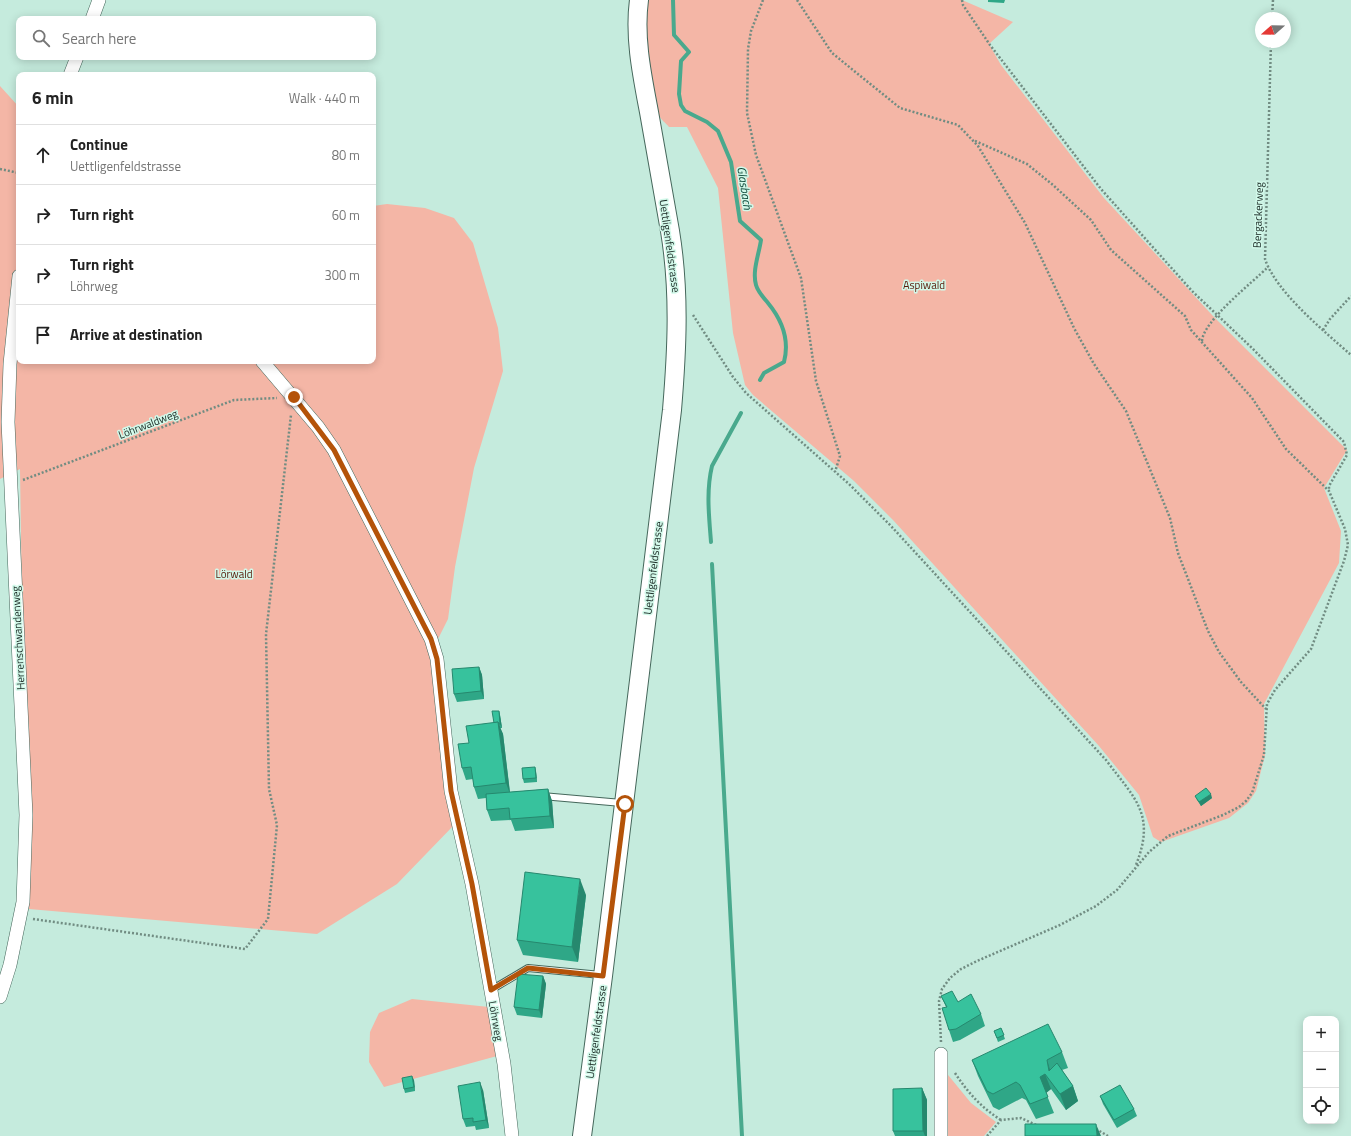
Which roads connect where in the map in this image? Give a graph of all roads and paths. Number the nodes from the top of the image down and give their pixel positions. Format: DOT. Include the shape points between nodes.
graph roads {
  1 [pos="99,0"];
  2 [pos="639,0"];
  3 [pos="763,0"];
  4 [pos="797,0"];
  5 [pos="962,0"];
  6 [pos="1273,0"];
  7 [pos="1272,12"];
  8 [pos="93,16"];
  9 [pos="1271,48"];
  10 [pos="76,60"];
  11 [pos="71,72"];
  12 [pos="973,140"];
  13 [pos="0,169"];
  14 [pos="16,172"];
  15 [pos="1268,268"];
  16 [pos="1351,296"];
  17 [pos="16,305"];
  18 [pos="690,311"];
  19 [pos="1217,315"];
  20 [pos="1323,330"];
  21 [pos="1202,341"];
  22 [pos="1351,355"];
  23 [pos="265,364"];
  24 [pos="294,397"];
  25 [pos="835,472"];
  26 [pos="11,484"];
  27 [pos="1329,491"];
  28 [pos="1266,710"];
  29 [pos="533,796"];
  30 [pos="625,804"];
  31 [pos="1135,867"];
  32 [pos="21,917"];
  33 [pos="603,976"];
  34 [pos="491,990"];
  35 [pos="0,997"];
  36 [pos="941,1054"];
  37 [pos="1002,1120"];
  38 [pos="1037,1126"];
  39 [pos="1092,1128"];
  40 [pos="512,1136"];
  41 [pos="582,1136"];
  42 [pos="941,1136"];
  43 [pos="987,1136"];
  44 [pos="1108,1136"];
  1 -- 8 [label="street"];
  2 -- 30 [label="main road, Uettligenfeldstrasse" via="640,66 674,257 678,337 672,410"];
  3 -- 25 [label="path" via="751,31 748,49 747,113 756,155 800,278 816,380 840,456"];
  4 -- 12 [label="path" via="832,53 900,108 958,125"];
  5 -- 19 [label="path" via="974,22 1101,189 1192,291"];
  6 -- 7 [label="path"];
  9 -- 15 [label="path, Bergackerweg" via="1265,247"];
  10 -- 11 [label="street"];
  12 -- 21 [label="path" via="1027,164 1053,185 1091,220 1111,250 1185,316 1191,330"];
  12 -- 28 [label="path" via="1025,223 1074,328 1094,364 1126,411 1170,518 1178,553 1208,631 1219,652 1241,682"];
  13 -- 14 [label="path"];
  15 -- 19 [label="path"];
  15 -- 20 [label="path, Bergackerweg" via="1284,290"];
  16 -- 20 [label="path"];
  17 -- 26 [label="street, Herrenschwandenweg" via="8,422"];
  18 -- 25 [label="path" via="746,393"];
  19 -- 21 [label="path" via="1202,334"];
  19 -- 27 [label="path" via="1344,442 1347,455 1329,486"];
  20 -- 22 [label="path, Bergackerweg"];
  21 -- 27 [label="path" via="1252,398 1286,449"];
  23 -- 24 [label="street, Löhrweg"];
  24 -- 26 [label="path, Löhrwaldweg" via="234,400"];
  24 -- 32 [label="path" via="266,634 269,789 278,825 268,919 245,949"];
  24 -- 34 [label="street, Löhrweg" via="334,450 431,639 437,659 451,791 472,884"];
  25 -- 31 [label="path" via="892,526 1115,772 1137,801 1145,821 1144,842"];
  26 -- 32 [label="street, Herrenschwandenweg" via="26,815"];
  27 -- 28 [label="path" via="1345,529 1348,545 1344,561 1311,649 1275,690"];
  28 -- 31 [label="path" via="1264,755 1252,793 1246,801 1223,815 1168,836"];
  29 -- 30 [label="lane"];
  30 -- 33 [label="main road, Uettligenfeldstrasse"];
  31 -- 36 [label="path" via="1117,890 1096,906 1038,935 976,960 950,978 942,989 939,1000"];
  32 -- 35 [label="street, Herrenschwandenweg"];
  33 -- 34 [label="lane" via="528,968"];
  33 -- 41 [label="main road, Uettligenfeldstrasse"];
  34 -- 40 [label="street, Löhrweg" via="504,1064"];
  36 -- 37 [label="path" via="965,1089 984,1109"];
  36 -- 42 [label="street"];
  37 -- 38 [label="path" via="1021,1118"];
  37 -- 43 [label="path"];
  39 -- 44 [label="path"];
}
